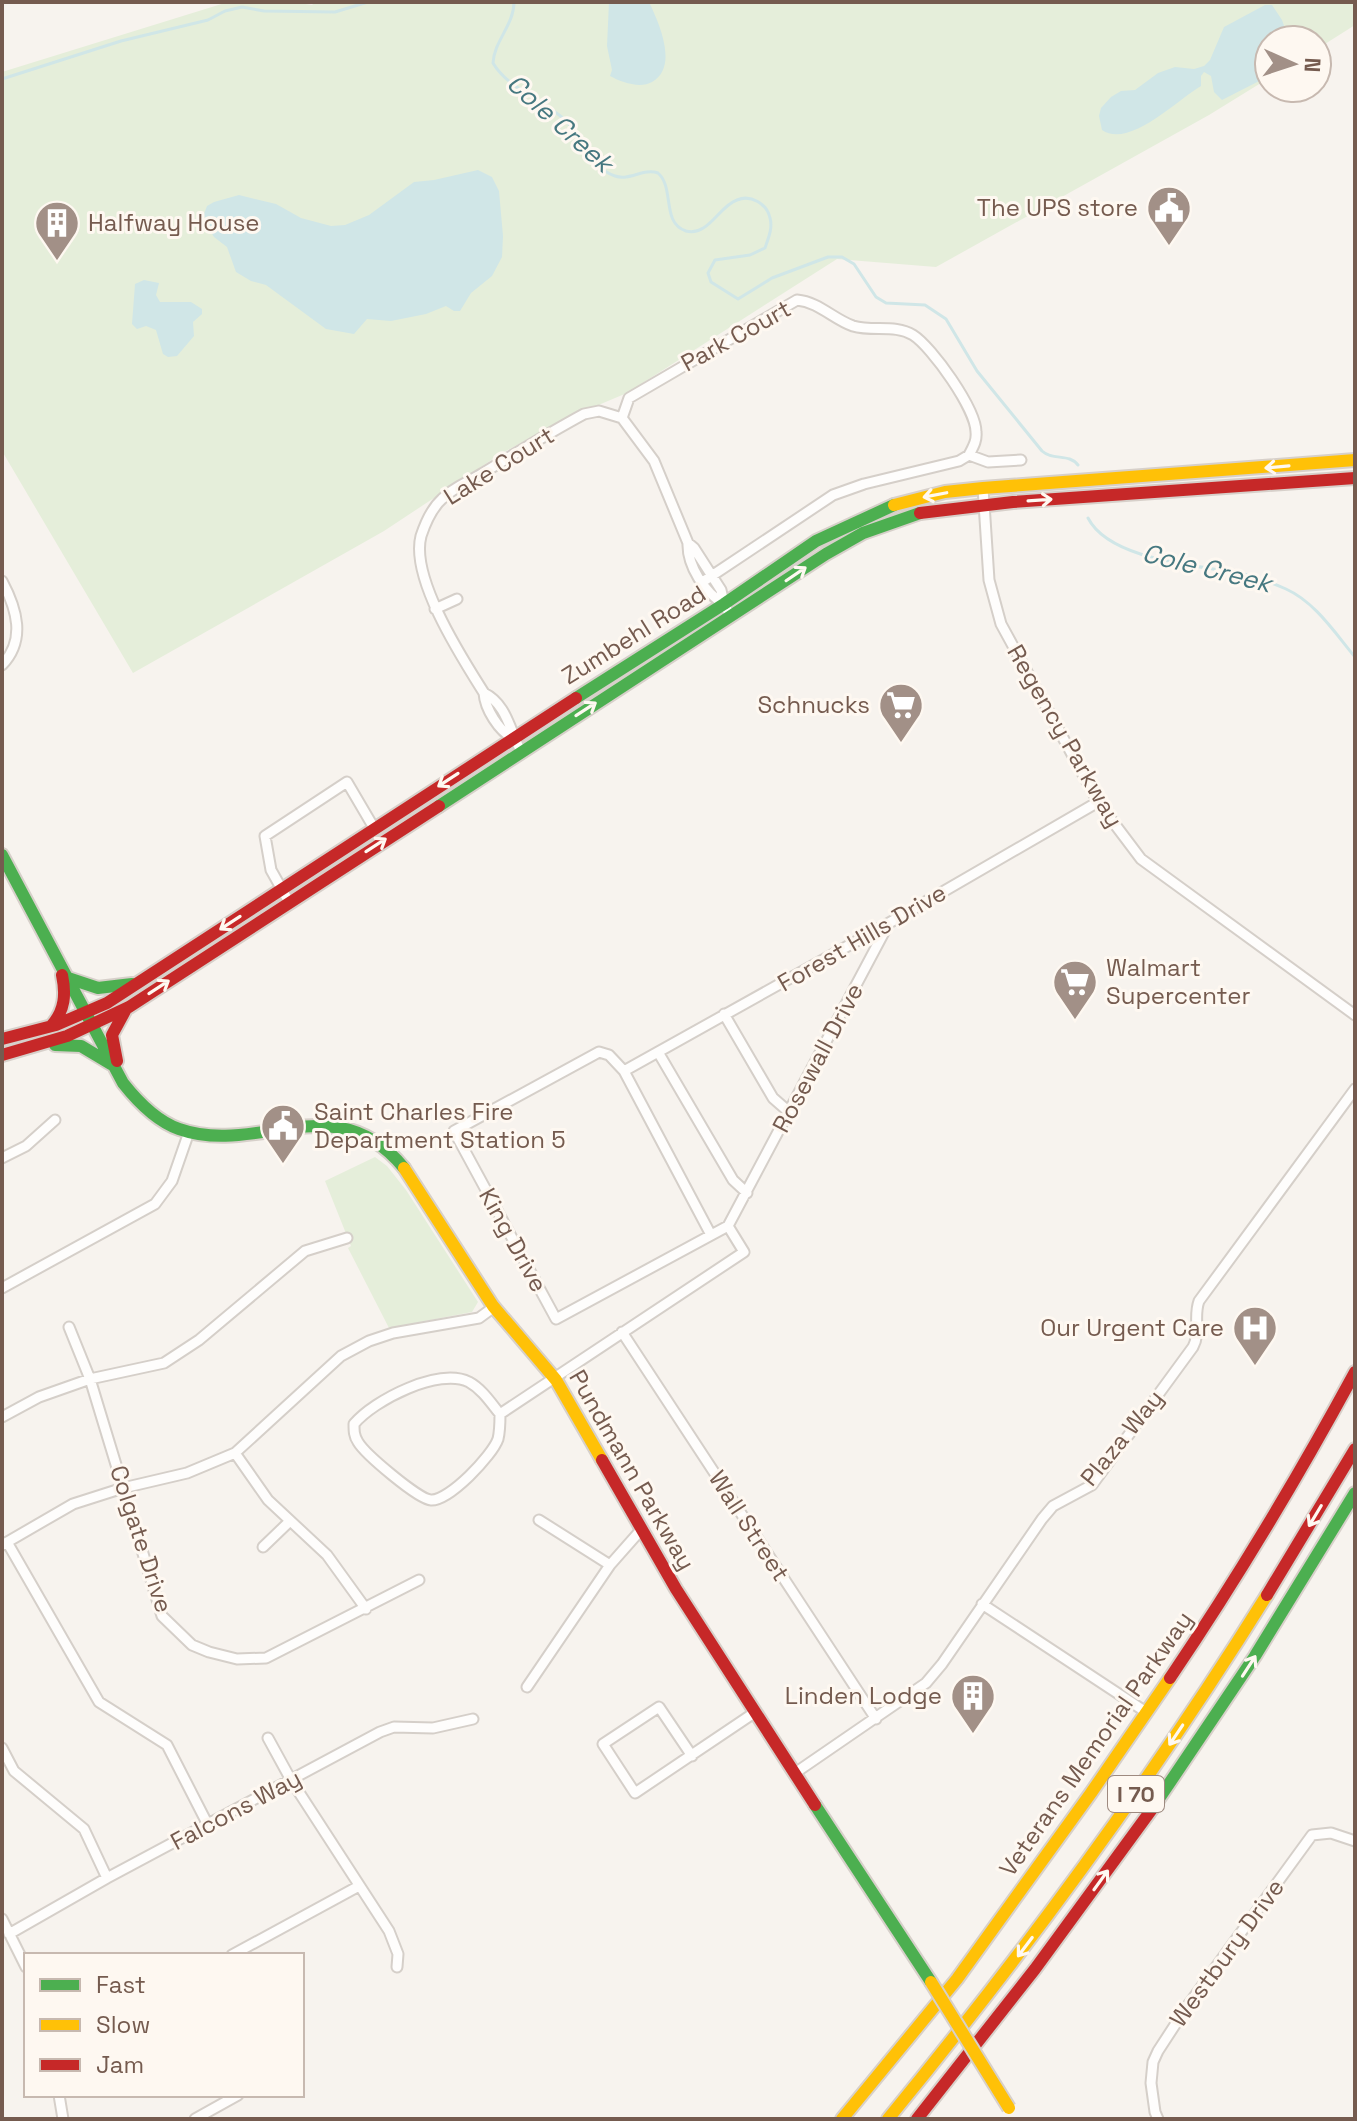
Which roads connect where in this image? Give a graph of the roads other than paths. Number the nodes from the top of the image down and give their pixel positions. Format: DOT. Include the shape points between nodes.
graph roads {
  1 [pos="622,418"];
  2 [pos="1355,454"];
  3 [pos="969,455"];
  4 [pos="1021,460"];
  5 [pos="1355,460"];
  6 [pos="1339,462"];
  7 [pos="1135,478"];
  8 [pos="1355,478"];
  9 [pos="1318,480"];
  10 [pos="1355,487"];
  11 [pos="983,488"];
  12 [pos="1136,493"];
  13 [pos="984,505"];
  14 [pos="688,543"];
  15 [pos="712,575"];
  16 [pos="2,581"];
  17 [pos="701,583"];
  18 [pos="457,599"];
  19 [pos="724,604"];
  20 [pos="435,609"];
  21 [pos="731,617"];
  22 [pos="2,665"];
  23 [pos="513,738"];
  24 [pos="521,751"];
  25 [pos="1098,802"];
  26 [pos="374,828"];
  27 [pos="2,855"];
  28 [pos="281,889"];
  29 [pos="289,902"];
  30 [pos="889,923"];
  31 [pos="58,961"];
  32 [pos="67,978"];
  33 [pos="139,982"];
  34 [pos="129,1007"];
  35 [pos="724,1014"];
  36 [pos="1355,1015"];
  37 [pos="89,1020"];
  38 [pos="50,1027"];
  39 [pos="2,1039"];
  40 [pos="40,1047"];
  41 [pos="658,1052"];
  42 [pos="2,1055"];
  43 [pos="115,1067"];
  44 [pos="624,1071"];
  45 [pos="123,1083"];
  46 [pos="1355,1089"];
  47 [pos="789,1112"];
  48 [pos="55,1120"];
  49 [pos="189,1132"];
  50 [pos="2,1158"];
  51 [pos="747,1193"];
  52 [pos="728,1226"];
  53 [pos="711,1235"];
  54 [pos="347,1238"];
  55 [pos="2,1288"];
  56 [pos="494,1307"];
  57 [pos="69,1327"];
  58 [pos="622,1332"];
  59 [pos="1355,1372"];
  60 [pos="90,1379"];
  61 [pos="555,1379"];
  62 [pos="500,1414"];
  63 [pos="2,1417"];
  64 [pos="1355,1449"];
  65 [pos="235,1453"];
  66 [pos="123,1488"];
  67 [pos="1355,1493"];
  68 [pos="539,1520"];
  69 [pos="290,1521"];
  70 [pos="640,1531"];
  71 [pos="5,1543"];
  72 [pos="263,1547"];
  73 [pos="610,1565"];
  74 [pos="419,1580"];
  75 [pos="982,1604"];
  76 [pos="366,1609"];
  77 [pos="527,1687"];
  78 [pos="1146,1712"];
  79 [pos="754,1713"];
  80 [pos="473,1719"];
  81 [pos="876,1719"];
  82 [pos="268,1738"];
  83 [pos="2,1748"];
  84 [pos="692,1756"];
  85 [pos="795,1773"];
  86 [pos="291,1780"];
  87 [pos="208,1825"];
  88 [pos="1355,1841"];
  89 [pos="107,1878"];
  90 [pos="359,1886"];
  91 [pos="2,1919"];
  92 [pos="9,1934"];
  93 [pos="236,1953"];
  94 [pos="24,1963"];
  95 [pos="397,1967"];
  96 [pos="59,2097"];
  97 [pos="234,2097"];
  98 [pos="1012,2113"];
  99 [pos="63,2119"];
  100 [pos="195,2119"];
  101 [pos="842,2119"];
  102 [pos="888,2119"];
  103 [pos="917,2119"];
  104 [pos="1158,2119"];
  1 -- 3 [label="street, Park Court" via="629,398 797,300 851,325 899,329 922,341 969,407 977,434"];
  1 -- 14 [label="street" via="654,461"];
  1 -- 20 [label="street, Lake Court" via="599,411 584,414 440,500 420,538"];
  2 -- 6 [label="main road"];
  3 -- 4 [label="street" via="988,462"];
  3 -- 15 [label="street" via="833,495"];
  5 -- 6 [label="main road, Zumbehl Road"];
  6 -- 7 [label="main road, Zumbehl Road, one-way"];
  7 -- 11 [label="main road, Zumbehl Road"];
  7 -- 12 [label="main road"];
  8 -- 9 [label="main road, Zumbehl Road"];
  9 -- 10 [label="main road"];
  9 -- 12 [label="main road, Zumbehl Road"];
  11 -- 13 [label="street, Regency Parkway"];
  11 -- 19 [label="main road, Zumbehl Road, one-way" via="912,499 870,514 816,541"];
  13 -- 12 [label="main road, Zumbehl Road, one-way"];
  21 -- 13 [label="main road, Zumbehl Road, one-way" via="863,533 921,513"];
  13 -- 25 [label="street, Regency Parkway" via="989,580 1001,624"];
  14 -- 15 [label="street"];
  14 -- 17 [label="street"];
  15 -- 17 [label="street"];
  15 -- 19 [label="street"];
  16 -- 22 [label="street" via="18,627"];
  17 -- 19 [label="street"];
  18 -- 20 [label="street"];
  19 -- 21 [label="street"];
  19 -- 23 [label="main road, Zumbehl Road"];
  20 -- 23 [label="street, Lake Court" via="484,693 502,710"];
  24 -- 21 [label="main road, Zumbehl Road, one-way"];
  23 -- 24 [label="street, Lake Court"];
  23 -- 26 [label="main road, Zumbehl Road, one-way"];
  29 -- 24 [label="main road, Zumbehl Road, one-way"];
  25 -- 30 [label="street, Forest Hills Drive"];
  25 -- 36 [label="street, Regency Parkway" via="1141,859"];
  26 -- 28 [label="main road, Zumbehl Road"];
  26 -- 28 [label="street" via="347,782 265,836 271,870"];
  27 -- 31 [label="main road, Pundmann Parkway"];
  28 -- 29 [label="street"];
  28 -- 33 [label="main road, Zumbehl Road, one-way"];
  34 -- 29 [label="main road, Zumbehl Road, one-way"];
  30 -- 35 [label="street, Forest Hills Drive"];
  30 -- 47 [label="street, Rosewall Drive"];
  31 -- 32 [label="main road, Pundmann Parkway"];
  31 -- 38 [label="main road" via="65,1002"];
  32 -- 33 [label="main road" via="98,988"];
  32 -- 37 [label="main road, Pundmann Parkway"];
  33 -- 37 [label="main road, Zumbehl Road"];
  34 -- 37 [label="main road, Zumbehl Road"];
  34 -- 45 [label="main road" via="112,1035"];
  35 -- 41 [label="street, Forest Hills Drive"];
  35 -- 47 [label="street" via="773,1098"];
  37 -- 38 [label="main road, Zumbehl Road"];
  37 -- 40 [label="main road, Zumbehl Road"];
  37 -- 43 [label="main road, Pundmann Parkway"];
  38 -- 39 [label="main road, Zumbehl Road"];
  40 -- 42 [label="main road, Zumbehl Road"];
  40 -- 43 [label="main road" via="81,1046"];
  41 -- 44 [label="street, Forest Hills Drive"];
  41 -- 51 [label="street" via="733,1180"];
  43 -- 45 [label="main road, Pundmann Parkway"];
  44 -- 53 [label="street"];
  44 -- 53 [label="street, King Drive" via="599,1052 454,1131 556,1319"];
  45 -- 49 [label="main road, Pundmann Parkway" via="158,1118"];
  46 -- 75 [label="street, Plaza Way" via="1199,1301 1193,1347 1092,1485 1047,1512"];
  47 -- 51 [label="street, Rosewall Drive"];
  48 -- 50 [label="street" via="26,1146"];
  49 -- 55 [label="street" via="172,1181 155,1204"];
  49 -- 56 [label="main road, Pundmann Parkway" via="223,1135 311,1124 349,1131 382,1147 404,1168"];
  51 -- 52 [label="street, Rosewall Drive"];
  52 -- 53 [label="street"];
  52 -- 58 [label="street" via="744,1252"];
  54 -- 60 [label="street" via="305,1251 164,1363"];
  56 -- 61 [label="main road, Pundmann Parkway"];
  56 -- 65 [label="street" via="479,1318 393,1333 341,1356"];
  57 -- 60 [label="street, Colgate Drive"];
  58 -- 61 [label="street"];
  58 -- 81 [label="street, Wall Street"];
  59 -- 78 [label="main road, Veterans Memorial Parkway" via="1296,1480"];
  60 -- 63 [label="street"];
  60 -- 66 [label="street, Colgate Drive"];
  61 -- 62 [label="street"];
  61 -- 70 [label="main road, Pundmann Parkway"];
  62 -- 62 [label="street" via="467,1381 434,1382 402,1389 374,1406 354,1424 353,1432 367,1454 426,1500 438,1499 449,1495 498,1440"];
  64 -- 102 [label="main road, I 70, one-way" via="1238,1641 1126,1808"];
  65 -- 66 [label="street" via="187,1473"];
  65 -- 69 [label="street"];
  66 -- 71 [label="street" via="73,1504"];
  66 -- 76 [label="street, Colgate Drive" via="162,1616 192,1645 237,1659 266,1658"];
  103 -- 67 [label="main road, I 70, one-way" via="1043,1960 1152,1809 1255,1657"];
  68 -- 73 [label="street"];
  69 -- 72 [label="street"];
  69 -- 76 [label="street" via="327,1555"];
  70 -- 73 [label="street"];
  70 -- 79 [label="main road, Pundmann Parkway"];
  71 -- 87 [label="street" via="99,1702 167,1745"];
  73 -- 77 [label="street"];
  74 -- 76 [label="street, Colgate Drive"];
  75 -- 78 [label="street"];
  75 -- 81 [label="street, Plaza Way" via="926,1683"];
  78 -- 101 [label="main road, Veterans Memorial Parkway" via="957,1979"];
  79 -- 84 [label="street"];
  79 -- 85 [label="main road, Pundmann Parkway"];
  80 -- 86 [label="street, Falcons Way" via="433,1728 387,1729"];
  81 -- 85 [label="street, Plaza Way"];
  82 -- 86 [label="street"];
  83 -- 89 [label="street" via="14,1771 84,1829"];
  84 -- 84 [label="street" via="635,1793 603,1744 659,1707"];
  85 -- 98 [label="main road, Pundmann Parkway, bridge"];
  86 -- 87 [label="street, Falcons Way"];
  86 -- 90 [label="street"];
  87 -- 89 [label="street, Falcons Way"];
  88 -- 104 [label="street, Westbury Drive" via="1331,1833 1312,1835 1186,2008 1153,2062"];
  89 -- 92 [label="street, Falcons Way"];
  90 -- 93 [label="street"];
  90 -- 95 [label="street" via="389,1931"];
  91 -- 92 [label="street"];
  92 -- 94 [label="street"];
  96 -- 99 [label="street"];
  97 -- 100 [label="street"];
}
